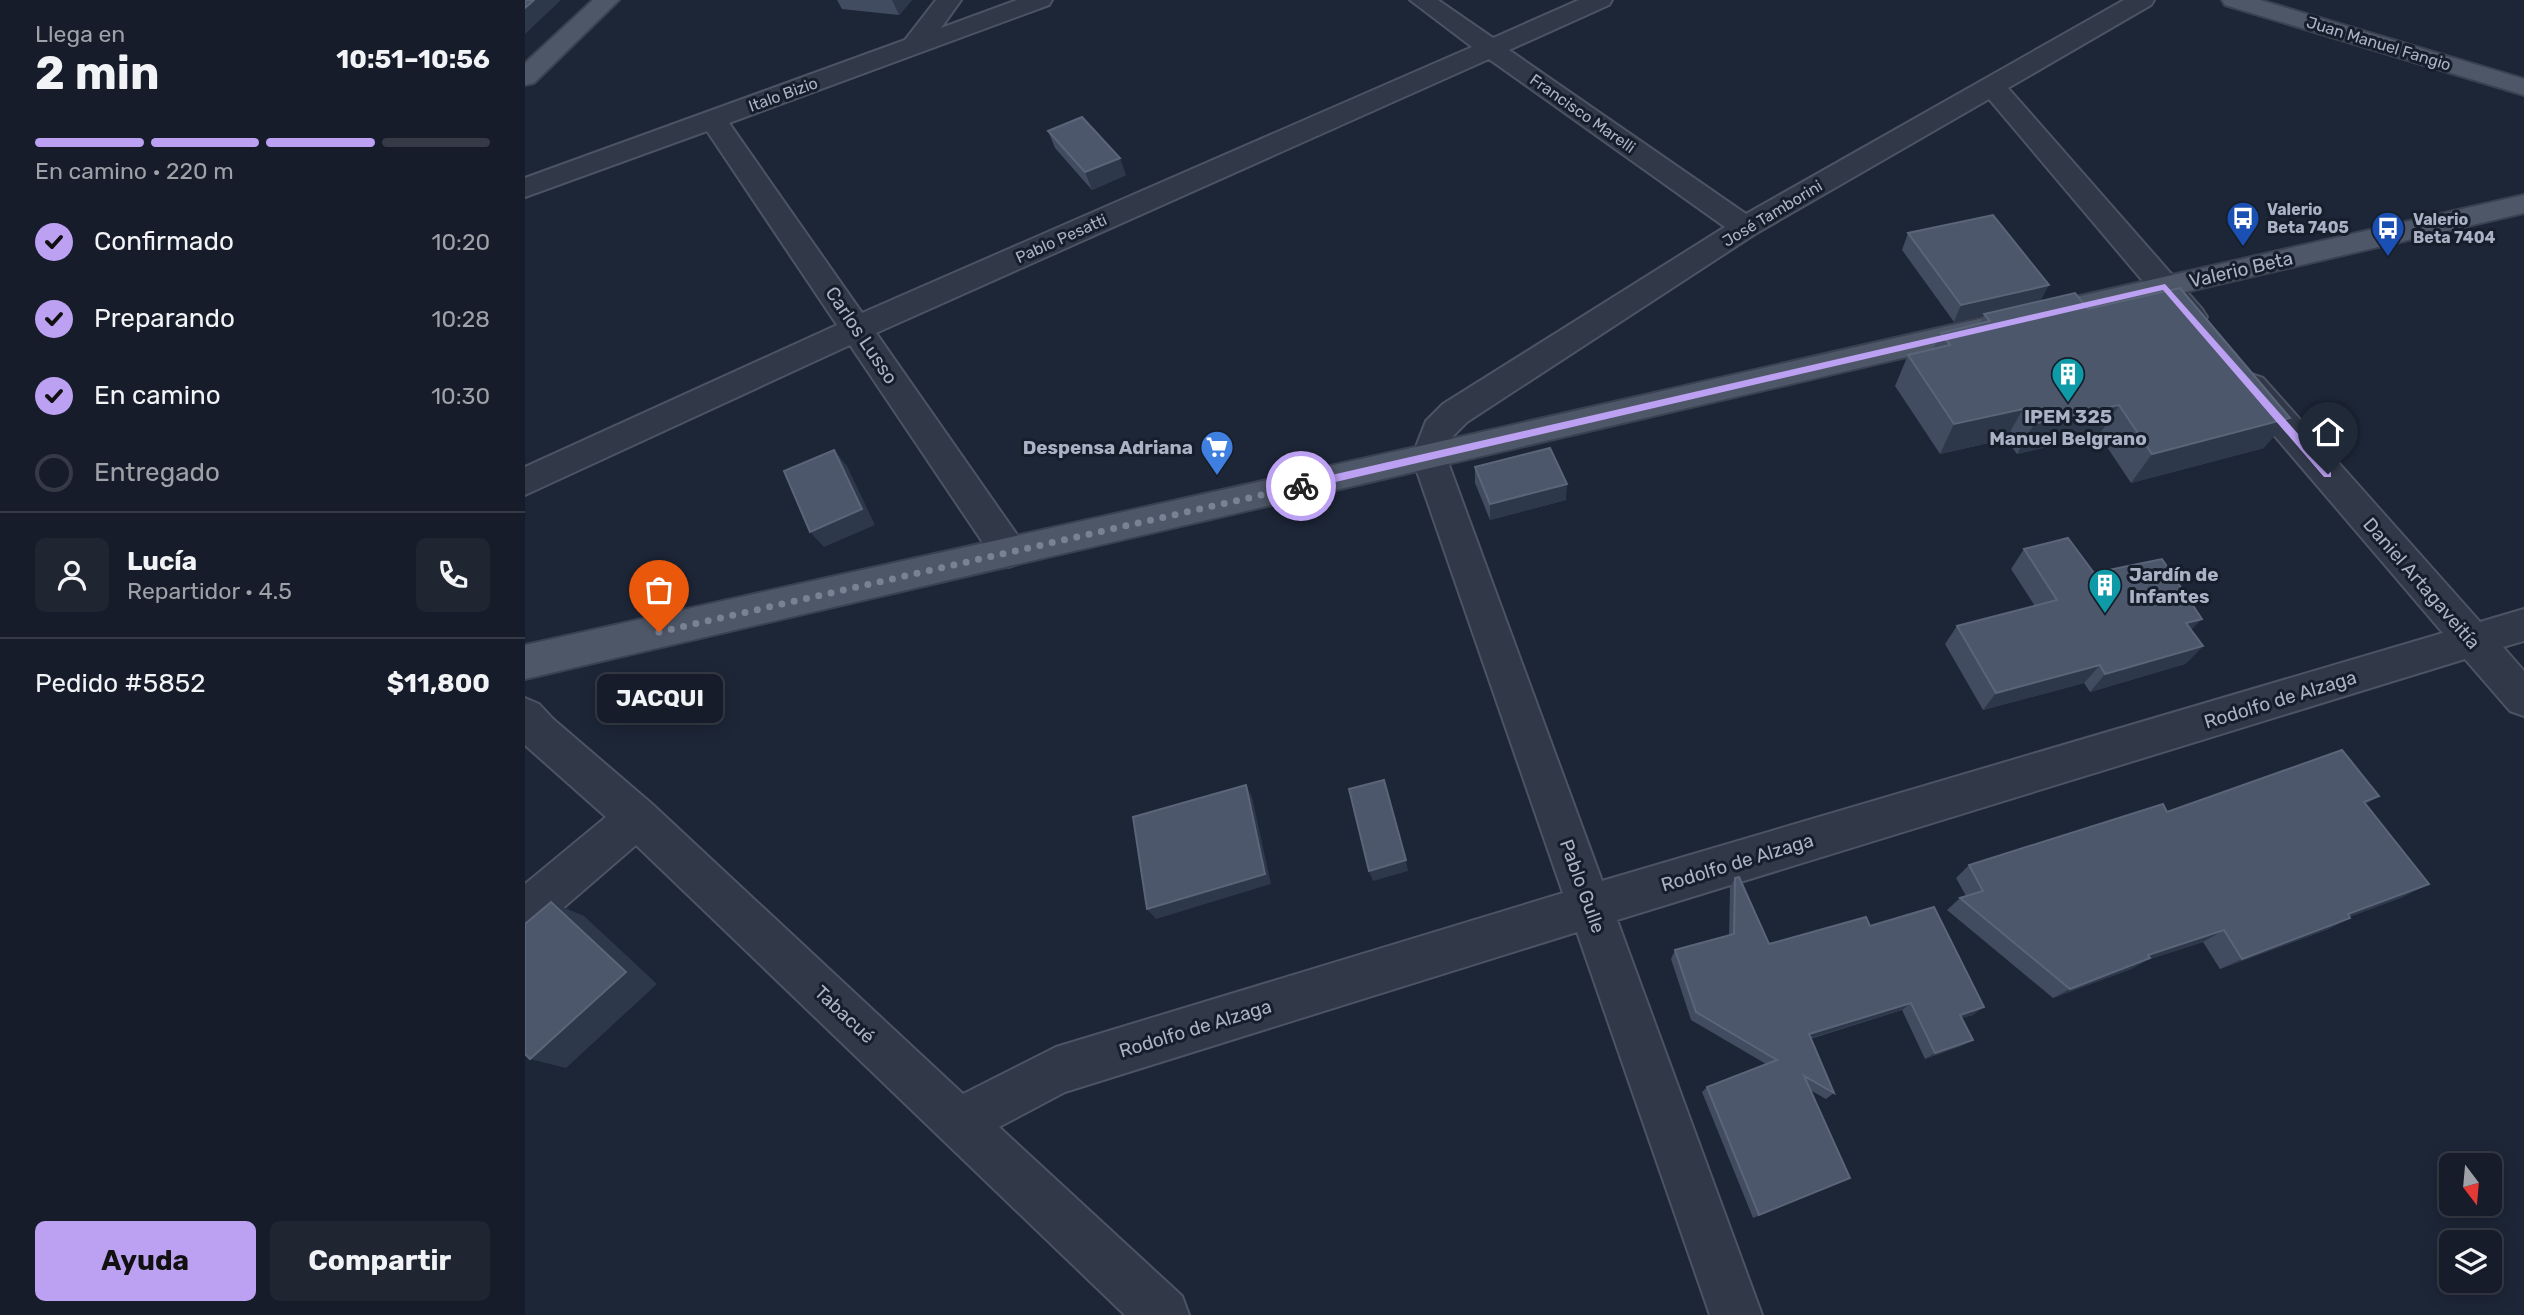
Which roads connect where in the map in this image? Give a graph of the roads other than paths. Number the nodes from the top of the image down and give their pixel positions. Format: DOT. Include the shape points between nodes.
graph roads {
  1 [pos="607,0"];
  2 [pos="949,0"];
  3 [pos="1040,0"];
  4 [pos="1422,0"];
  5 [pos="1600,0"];
  6 [pos="2142,0"];
  7 [pos="2240,1"];
  8 [pos="914,46"];
  9 [pos="1492,49"];
  10 [pos="525,77"];
  11 [pos="1991,85"];
  12 [pos="2524,87"];
  13 [pos="713,119"];
  14 [pos="525,188"];
  15 [pos="2524,204"];
  16 [pos="1745,227"];
  17 [pos="2165,287"];
  18 [pos="858,328"];
  19 [pos="1429,457"];
  20 [pos="525,482"];
  21 [pos="1009,552"];
  22 [pos="2524,625"];
  23 [pos="2473,641"];
  24 [pos="525,662"];
  25 [pos="2524,699"];
  26 [pos="525,716"];
  27 [pos="637,818"];
  28 [pos="1591,906"];
  29 [pos="525,912"];
  30 [pos="959,1122"];
  31 [pos="1163,1315"];
  32 [pos="1736,1315"];
  1 -- 10 [label="main road"];
  2 -- 8 [label="street"];
  3 -- 8 [label="street, Italo Bizio"];
  4 -- 9 [label="street, Francisco Marelli"];
  5 -- 9 [label="street, Pablo Pesatti"];
  6 -- 11 [label="street, José Tamborini"];
  7 -- 12 [label="main road, Juan Manuel Fangio"];
  8 -- 13 [label="street, Italo Bizio"];
  9 -- 16 [label="street, Francisco Marelli"];
  9 -- 18 [label="street, Pablo Pesatti"];
  11 -- 16 [label="street, José Tamborini"];
  11 -- 17 [label="street, Daniel Artagaveitía"];
  13 -- 14 [label="street, Italo Bizio"];
  13 -- 18 [label="street, Carlos Lusso"];
  15 -- 17 [label="main road, Valerio Beta"];
  16 -- 19 [label="street, José Tamborini" via="1455,413 1438,430"];
  17 -- 19 [label="main road, Valerio Beta"];
  17 -- 23 [label="street, Daniel Artagaveitía"];
  18 -- 20 [label="street, Pablo Pesatti"];
  18 -- 21 [label="street, Carlos Lusso"];
  19 -- 21 [label="main road, Valerio Beta"];
  19 -- 28 [label="street, Pablo Gulle"];
  21 -- 24 [label="main road, Valerio Beta"];
  22 -- 23 [label="street, Rodolfo de Alzaga"];
  23 -- 25 [label="street, Daniel Artagaveitía"];
  23 -- 28 [label="street, Rodolfo de Alzaga"];
  26 -- 27 [label="street, Tabacué"];
  27 -- 29 [label="street"];
  27 -- 30 [label="street, Tabacué"];
  28 -- 30 [label="street, Rodolfo de Alzaga" via="1056,1071"];
  28 -- 32 [label="street, Pablo Gulle"];
  30 -- 31 [label="street, Tabacué"];
}
